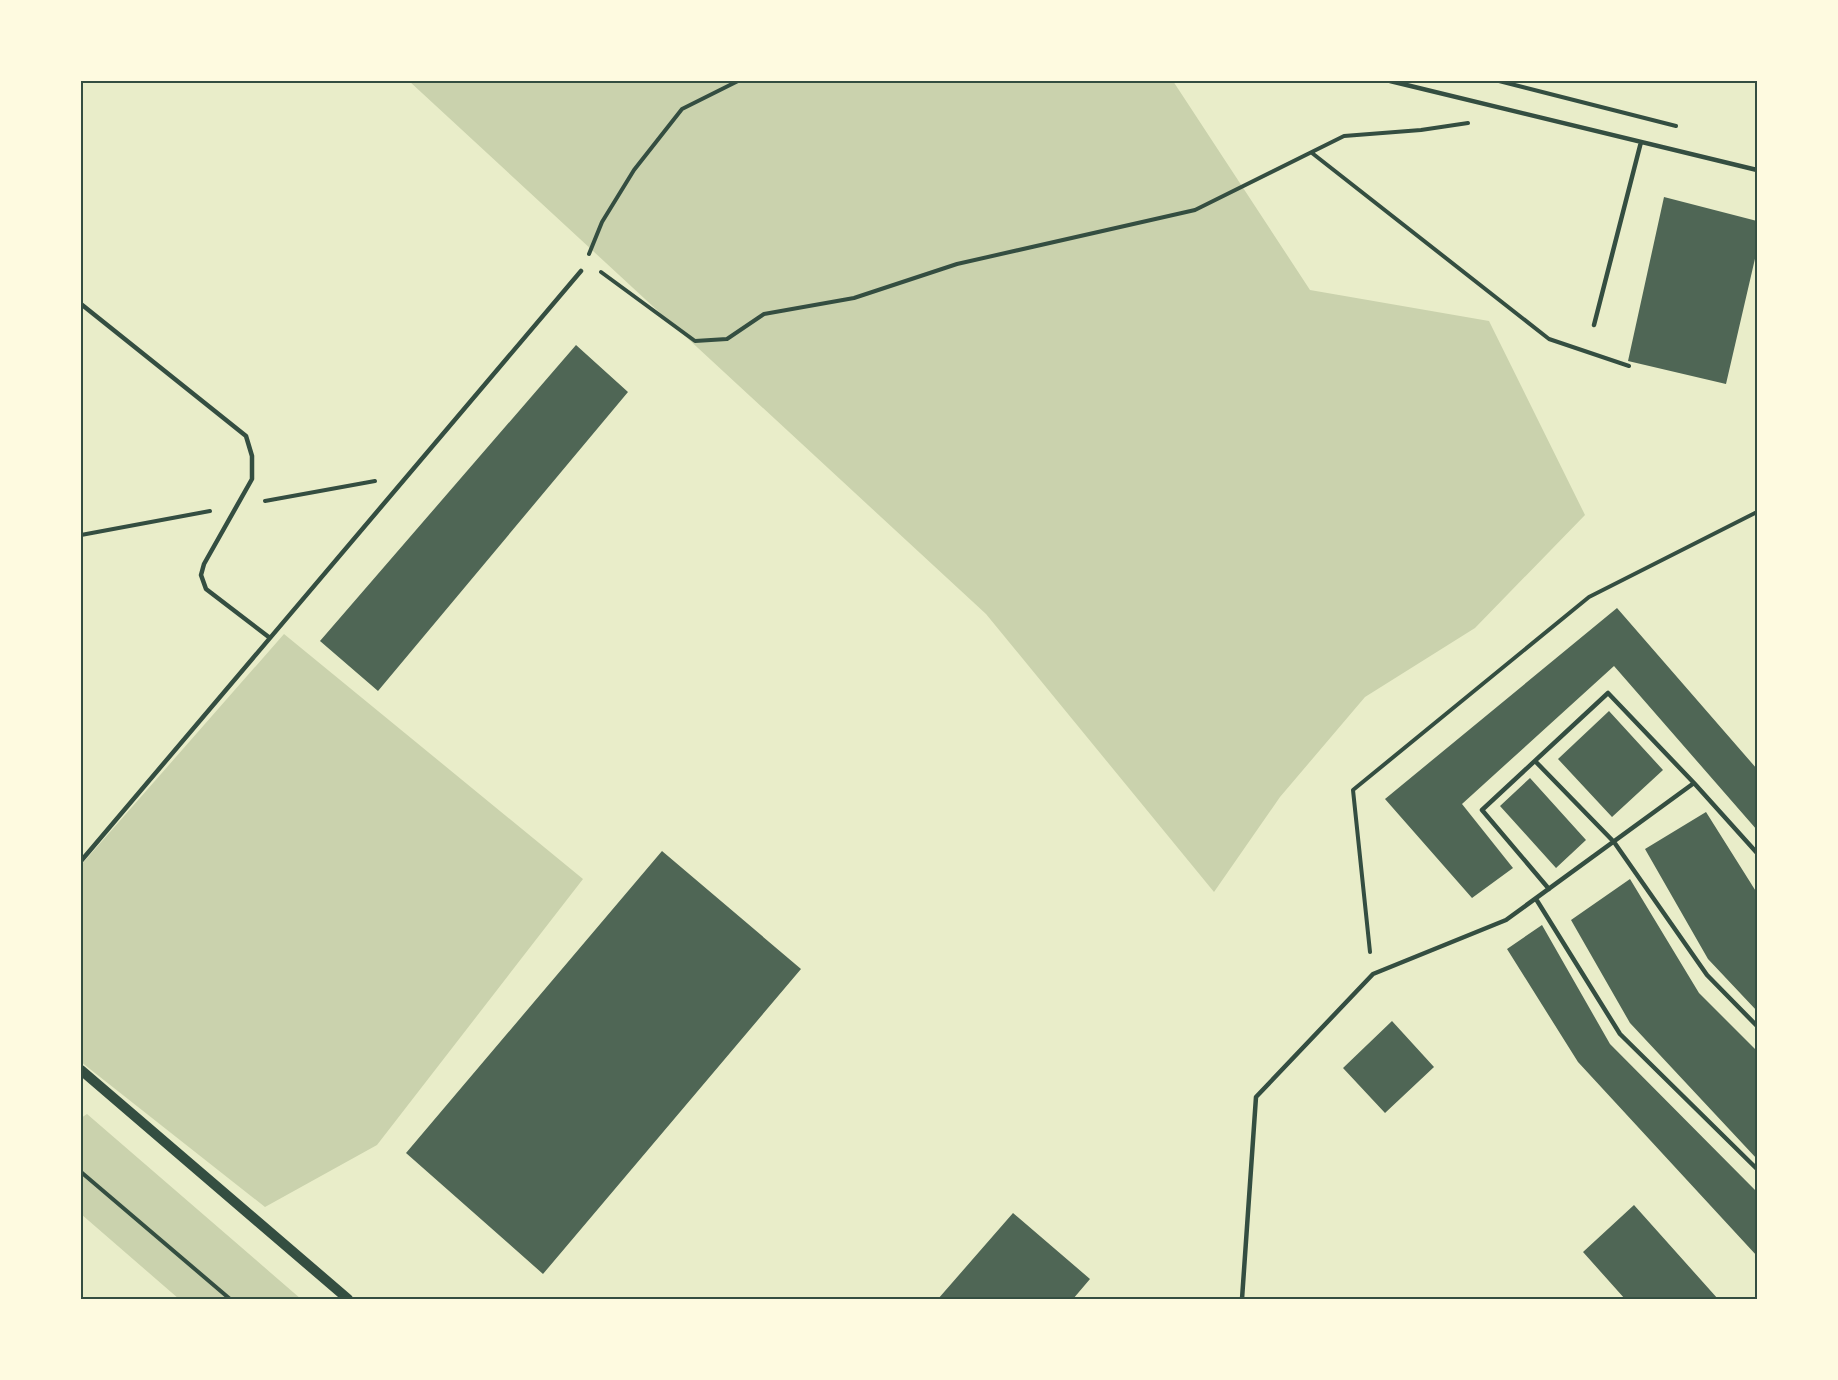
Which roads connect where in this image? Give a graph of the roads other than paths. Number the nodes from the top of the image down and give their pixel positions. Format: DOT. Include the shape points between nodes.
graph roads {
  1 [pos="1390,81"];
  2 [pos="1641,142"];
  3 [pos="1757,170"];
  4 [pos="581,271"];
  5 [pos="81,304"];
  6 [pos="1593,325"];
  7 [pos="270,638"];
  8 [pos="1535,761"];
  9 [pos="1694,783"];
  10 [pos="1614,842"];
  11 [pos="1757,854"];
  12 [pos="81,861"];
  13 [pos="1549,889"];
  14 [pos="1536,899"];
  15 [pos="1757,1026"];
  16 [pos="81,1070"];
  17 [pos="1757,1169"];
  18 [pos="348,1299"];
  19 [pos="1242,1299"];
  1 -- 2 [label="lane"];
  2 -- 3 [label="lane"];
  2 -- 6 [label="lane"];
  4 -- 7 [label="lane"];
  5 -- 7 [label="lane" via="246,436 252,456 252,479 201,575 206,589"];
  7 -- 12 [label="lane"];
  8 -- 9 [label="lane" via="1608,693"];
  8 -- 10 [label="lane"];
  8 -- 13 [label="lane" via="1482,810"];
  9 -- 10 [label="lane"];
  9 -- 11 [label="lane"];
  10 -- 13 [label="lane"];
  10 -- 15 [label="lane" via="1707,975"];
  13 -- 14 [label="lane"];
  14 -- 17 [label="lane" via="1620,1034"];
  14 -- 19 [label="lane" via="1506,920 1373,974 1256,1098"];
  16 -- 18 [label="street"];
}
